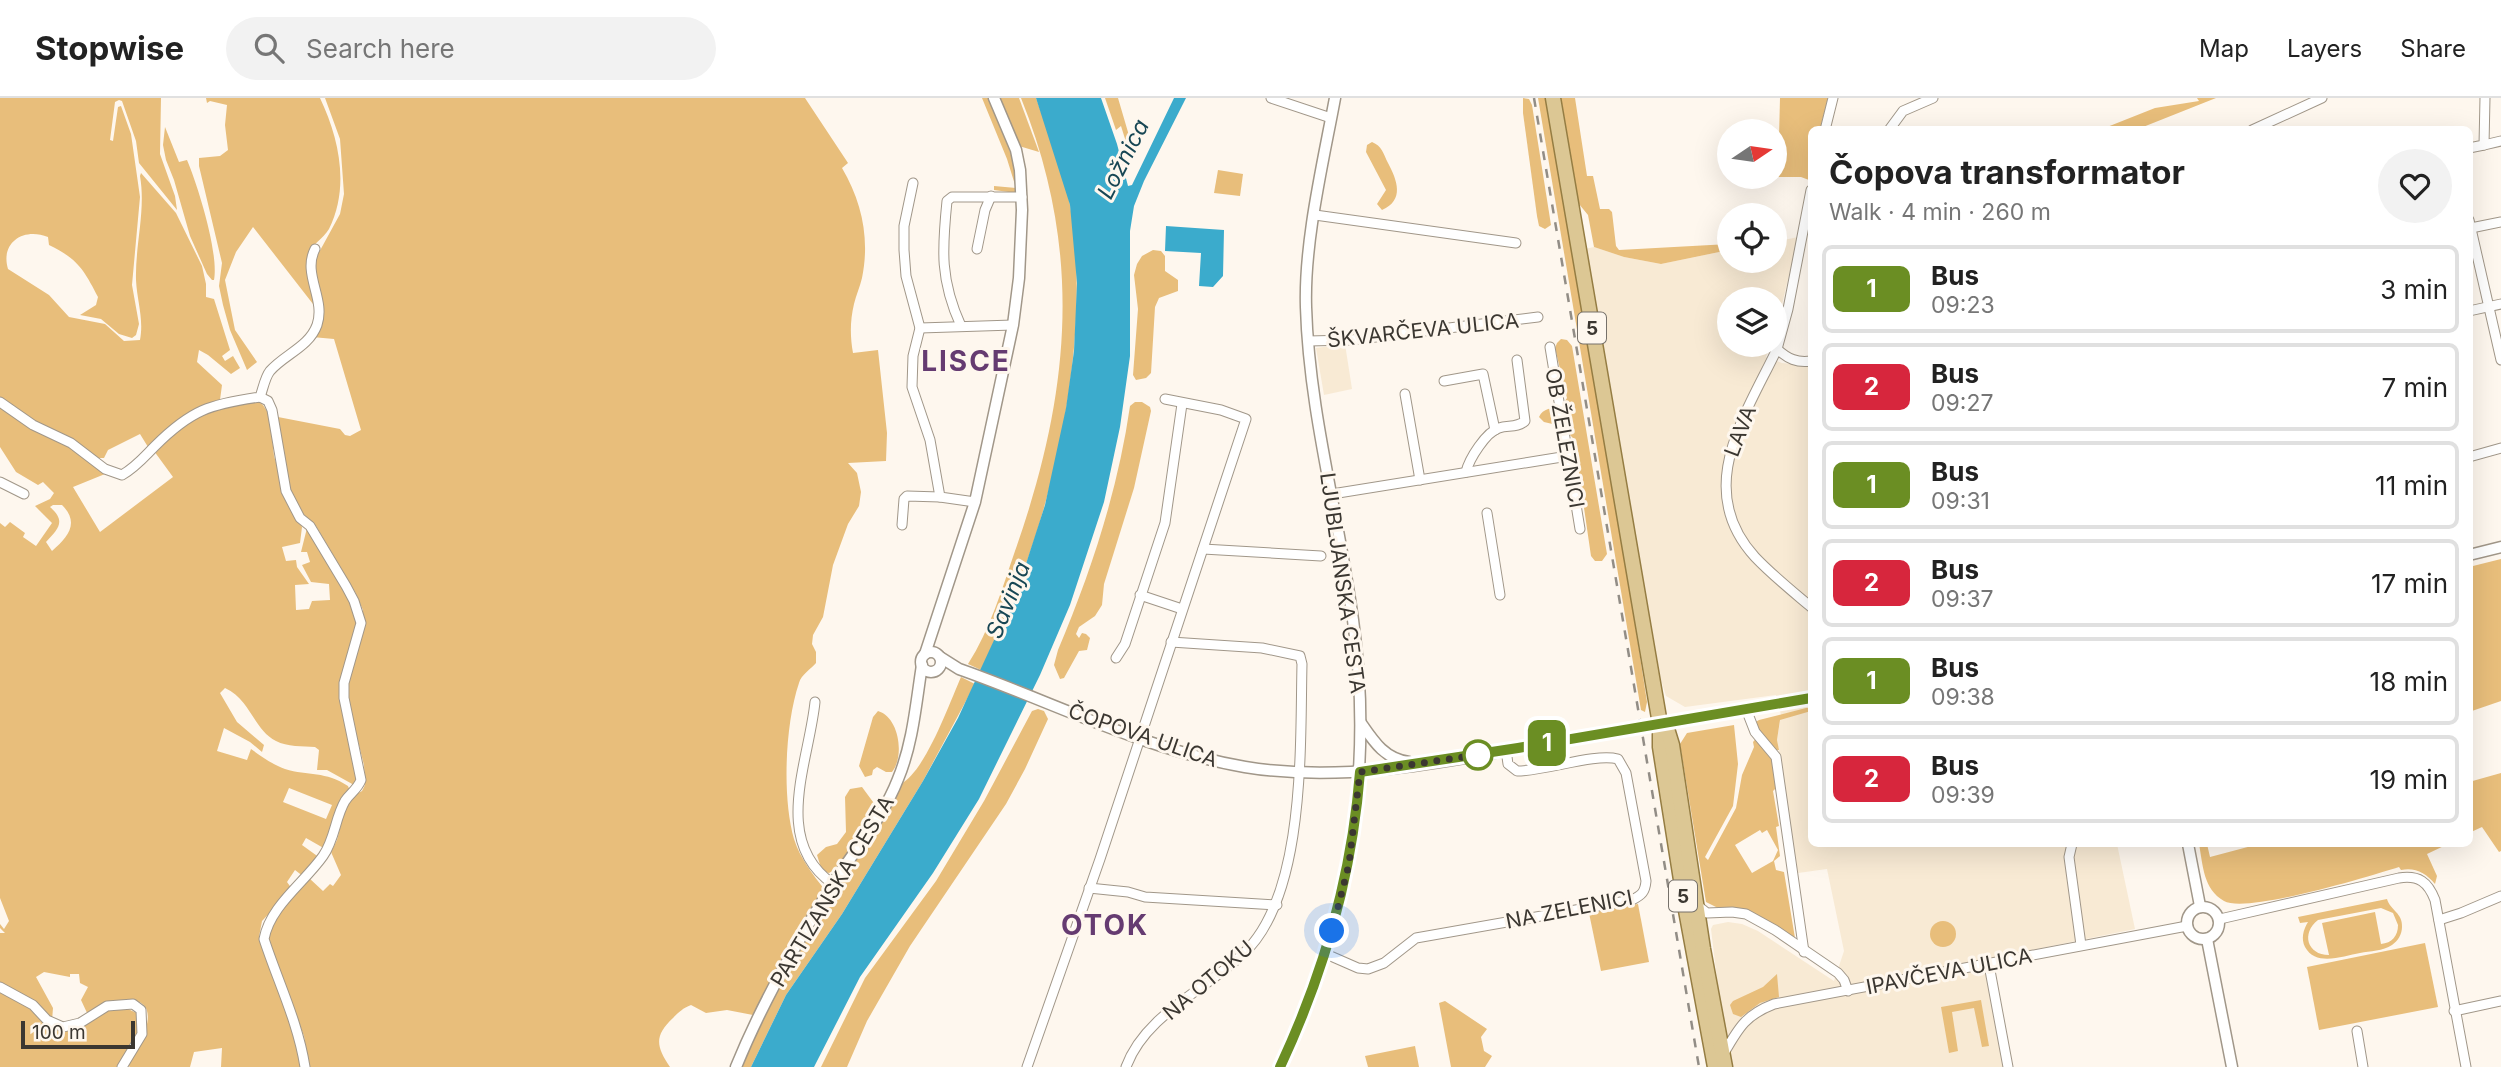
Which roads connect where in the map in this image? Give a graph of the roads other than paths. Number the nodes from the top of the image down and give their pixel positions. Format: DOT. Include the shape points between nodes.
graph roads {
  1 [pos="994,98"];
  2 [pos="1270,98"];
  3 [pos="1335,98"];
  4 [pos="1553,98"];
  5 [pos="1833,98"];
  6 [pos="1933,98"];
  7 [pos="2322,98"];
  8 [pos="2485,98"];
  9 [pos="1331,118"];
  10 [pos="1826,126"];
  11 [pos="1892,126"];
  12 [pos="2261,126"];
  13 [pos="2501,141"];
  14 [pos="2484,145"];
  15 [pos="2473,147"];
  16 [pos="913,183"];
  17 [pos="991,196"];
  18 [pos="1021,197"];
  19 [pos="1808,206"];
  20 [pos="1315,215"];
  21 [pos="2501,222"];
  22 [pos="2473,224"];
  23 [pos="2473,236"];
  24 [pos="1517,243"];
  25 [pos="977,249"];
  26 [pos="314,250"];
  27 [pos="2501,304"];
  28 [pos="2490,307"];
  29 [pos="2473,310"];
  30 [pos="1787,313"];
  31 [pos="1538,317"];
  32 [pos="1013,325"];
  33 [pos="961,326"];
  34 [pos="920,328"];
  35 [pos="1308,341"];
  36 [pos="1550,347"];
  37 [pos="1773,357"];
  38 [pos="1787,357"];
  39 [pos="1517,360"];
  40 [pos="2501,360"];
  41 [pos="1808,361"];
  42 [pos="1444,381"];
  43 [pos="1405,394"];
  44 [pos="260,397"];
  45 [pos="1165,399"];
  46 [pos="0,402"];
  47 [pos="1182,404"];
  48 [pos="1494,430"];
  49 [pos="2501,448"];
  50 [pos="1567,456"];
  51 [pos="2473,456"];
  52 [pos="1466,472"];
  53 [pos="1420,480"];
  54 [pos="0,482"];
  55 [pos="24,494"];
  56 [pos="1332,494"];
  57 [pos="940,497"];
  58 [pos="975,502"];
  59 [pos="1488,513"];
  60 [pos="902,525"];
  61 [pos="1580,529"];
  62 [pos="2501,547"];
  63 [pos="1203,549"];
  64 [pos="2473,554"];
  65 [pos="1321,556"];
  66 [pos="1140,595"];
  67 [pos="1500,595"];
  68 [pos="1808,604"];
  69 [pos="1182,609"];
  70 [pos="1171,642"];
  71 [pos="1116,658"];
  72 [pos="932,661"];
  73 [pos="1808,698"];
  74 [pos="815,702"];
  75 [pos="1746,709"];
  76 [pos="1361,723"];
  77 [pos="1660,724"];
  78 [pos="1139,737"];
  79 [pos="1506,750"];
  80 [pos="1419,764"];
  81 [pos="1360,772"];
  82 [pos="1300,777"];
  83 [pos="2071,847"];
  84 [pos="2189,847"];
  85 [pos="833,884"];
  86 [pos="1089,888"];
  87 [pos="2501,896"];
  88 [pos="1277,905"];
  89 [pos="1697,905"];
  90 [pos="2200,906"];
  91 [pos="2220,919"];
  92 [pos="2439,920"];
  93 [pos="2187,926"];
  94 [pos="2207,939"];
  95 [pos="2081,944"];
  96 [pos="1801,949"];
  97 [pos="1326,954"];
  98 [pos="1989,965"];
  99 [pos="0,987"];
  100 [pos="1848,991"];
  101 [pos="2501,1001"];
  102 [pos="2454,1011"];
  103 [pos="2357,1031"];
  104 [pos="1721,1063"];
  105 [pos="122,1067"];
  106 [pos="305,1067"];
  107 [pos="736,1067"];
  108 [pos="1027,1067"];
  109 [pos="1126,1067"];
  110 [pos="1280,1067"];
  111 [pos="2008,1067"];
  112 [pos="2232,1067"];
  113 [pos="2363,1067"];
  114 [pos="2466,1067"];
  1 -- 18 [label="street" via="1016,150"];
  2 -- 9 [label="street"];
  3 -- 9 [label="street, LJUBLJANSKA CESTA"];
  4 -- 77 [label="main road, 5"];
  5 -- 10 [label="street"];
  6 -- 11 [label="street" via="1903,111"];
  7 -- 12 [label="street"];
  8 -- 14 [label="street"];
  9 -- 20 [label="street, LJUBLJANSKA CESTA"];
  13 -- 14 [label="street"];
  14 -- 15 [label="street"];
  16 -- 34 [label="street" via="904,250"];
  17 -- 18 [label="street"];
  17 -- 25 [label="street"];
  17 -- 33 [label="street" via="947,201 942,262"];
  18 -- 32 [label="street"];
  19 -- 30 [label="street, LAVA"];
  20 -- 24 [label="street"];
  20 -- 35 [label="street, LJUBLJANSKA CESTA" via="1307,276"];
  21 -- 22 [label="street"];
  23 -- 28 [label="street"];
  26 -- 44 [label="street" via="309,267 319,315 316,327 268,373"];
  27 -- 28 [label="street"];
  28 -- 29 [label="street"];
  28 -- 40 [label="street"];
  31 -- 35 [label="street, ŠKVARČEVA ULICA"];
  32 -- 33 [label="street"];
  32 -- 58 [label="street"];
  33 -- 34 [label="street"];
  34 -- 57 [label="street" via="912,356 912,387 930,440"];
  35 -- 56 [label="street, LJUBLJANSKA CESTA"];
  36 -- 50 [label="street, OB ŽELEZNICI"];
  37 -- 68 [label="street, LAVA" via="1734,436 1726,481 1729,512 1754,556"];
  38 -- 41 [label="street"];
  39 -- 48 [label="street" via="1525,421"];
  42 -- 48 [label="street" via="1483,374"];
  43 -- 53 [label="street"];
  44 -- 46 [label="street" via="211,405 184,420 122,475 105,469 71,443"];
  44 -- 106 [label="street" via="272,410 286,491 346,586 361,623 344,698 361,780 346,798 324,855 273,915 264,939 293,1017"];
  45 -- 47 [label="street"];
  47 -- 63 [label="street" via="1246,419"];
  47 -- 66 [label="street" via="1167,515"];
  48 -- 52 [label="street"];
  49 -- 51 [label="street"];
  50 -- 52 [label="street"];
  50 -- 61 [label="street, OB ŽELEZNICI"];
  52 -- 53 [label="street"];
  53 -- 56 [label="street"];
  54 -- 55 [label="street"];
  56 -- 76 [label="street, LJUBLJANSKA CESTA" via="1353,620"];
  57 -- 58 [label="street"];
  57 -- 60 [label="street" via="907,496"];
  58 -- 72 [label="street" via="932,635"];
  59 -- 67 [label="street"];
  62 -- 64 [label="street"];
  63 -- 65 [label="street"];
  63 -- 69 [label="street"];
  66 -- 69 [label="street"];
  66 -- 71 [label="street"];
  69 -- 70 [label="street"];
  70 -- 78 [label="street"];
  70 -- 82 [label="street, NA OTOKU" via="1262,648 1300,656"];
  72 -- 78 [label="street, ČOPOVA ULICA"];
  72 -- 85 [label="street, PARTIZANSKA CESTA" via="918,689 910,742 898,780"];
  73 -- 75 [label="street, ČOPOVA ULICA"];
  74 -- 85 [label="street" via="798,819 810,862"];
  75 -- 77 [label="street, ČOPOVA ULICA"];
  75 -- 96 [label="street" via="1755,732 1776,757"];
  76 -- 80 [label="street" via="1379,748 1402,761"];
  76 -- 81 [label="street, LJUBLJANSKA CESTA"];
  77 -- 79 [label="street, ČOPOVA ULICA"];
  77 -- 89 [label="main road, 5" via="1672,745"];
  77 -- 104 [label="main road, 5" via="1685,905"];
  78 -- 82 [label="street, ČOPOVA ULICA" via="1215,762"];
  78 -- 86 [label="street"];
  79 -- 80 [label="street, ČOPOVA ULICA"];
  79 -- 97 [label="street, NA ZELENICI" via="1508,764 1517,771 1602,758 1618,760 1626,773 1645,891 1632,900 1416,938 1384,963 1368,969"];
  80 -- 81 [label="street, ČOPOVA ULICA"];
  81 -- 82 [label="street, ČOPOVA ULICA"];
  81 -- 97 [label="street, LJUBLJANSKA CESTA" via="1349,864"];
  82 -- 88 [label="street, NA OTOKU"];
  83 -- 95 [label="street"];
  84 -- 90 [label="street"];
  85 -- 107 [label="street, PARTIZANSKA CESTA" via="793,947"];
  86 -- 88 [label="street" via="1145,897"];
  86 -- 108 [label="street"];
  87 -- 92 [label="street"];
  88 -- 109 [label="street, NA OTOKU" via="1262,934 1245,953 1153,1025"];
  89 -- 96 [label="street, IPAVČEVA ULICA" via="1707,913 1745,914"];
  89 -- 104 [label="main road, 5"];
  90 -- 91 [label="street" via="2214,910"];
  90 -- 93 [label="street" via="2188,916"];
  91 -- 92 [label="street" via="2411,876 2430,888"];
  91 -- 94 [label="street" via="2218,930"];
  92 -- 102 [label="street"];
  93 -- 94 [label="street" via="2196,938"];
  93 -- 95 [label="street, IPAVČEVA ULICA"];
  94 -- 112 [label="street"];
  95 -- 98 [label="street, IPAVČEVA ULICA"];
  96 -- 100 [label="street, IPAVČEVA ULICA" via="1838,973"];
  97 -- 110 [label="street, LJUBLJANSKA CESTA"];
  98 -- 100 [label="street, IPAVČEVA ULICA"];
  98 -- 111 [label="street"];
  99 -- 105 [label="street" via="63,1027 80,1023 107,1006 133,1004 141,1010 142,1034"];
  100 -- 104 [label="street" via="1758,1010 1739,1027"];
  101 -- 102 [label="street"];
  102 -- 114 [label="street"];
  103 -- 113 [label="street"];
}
